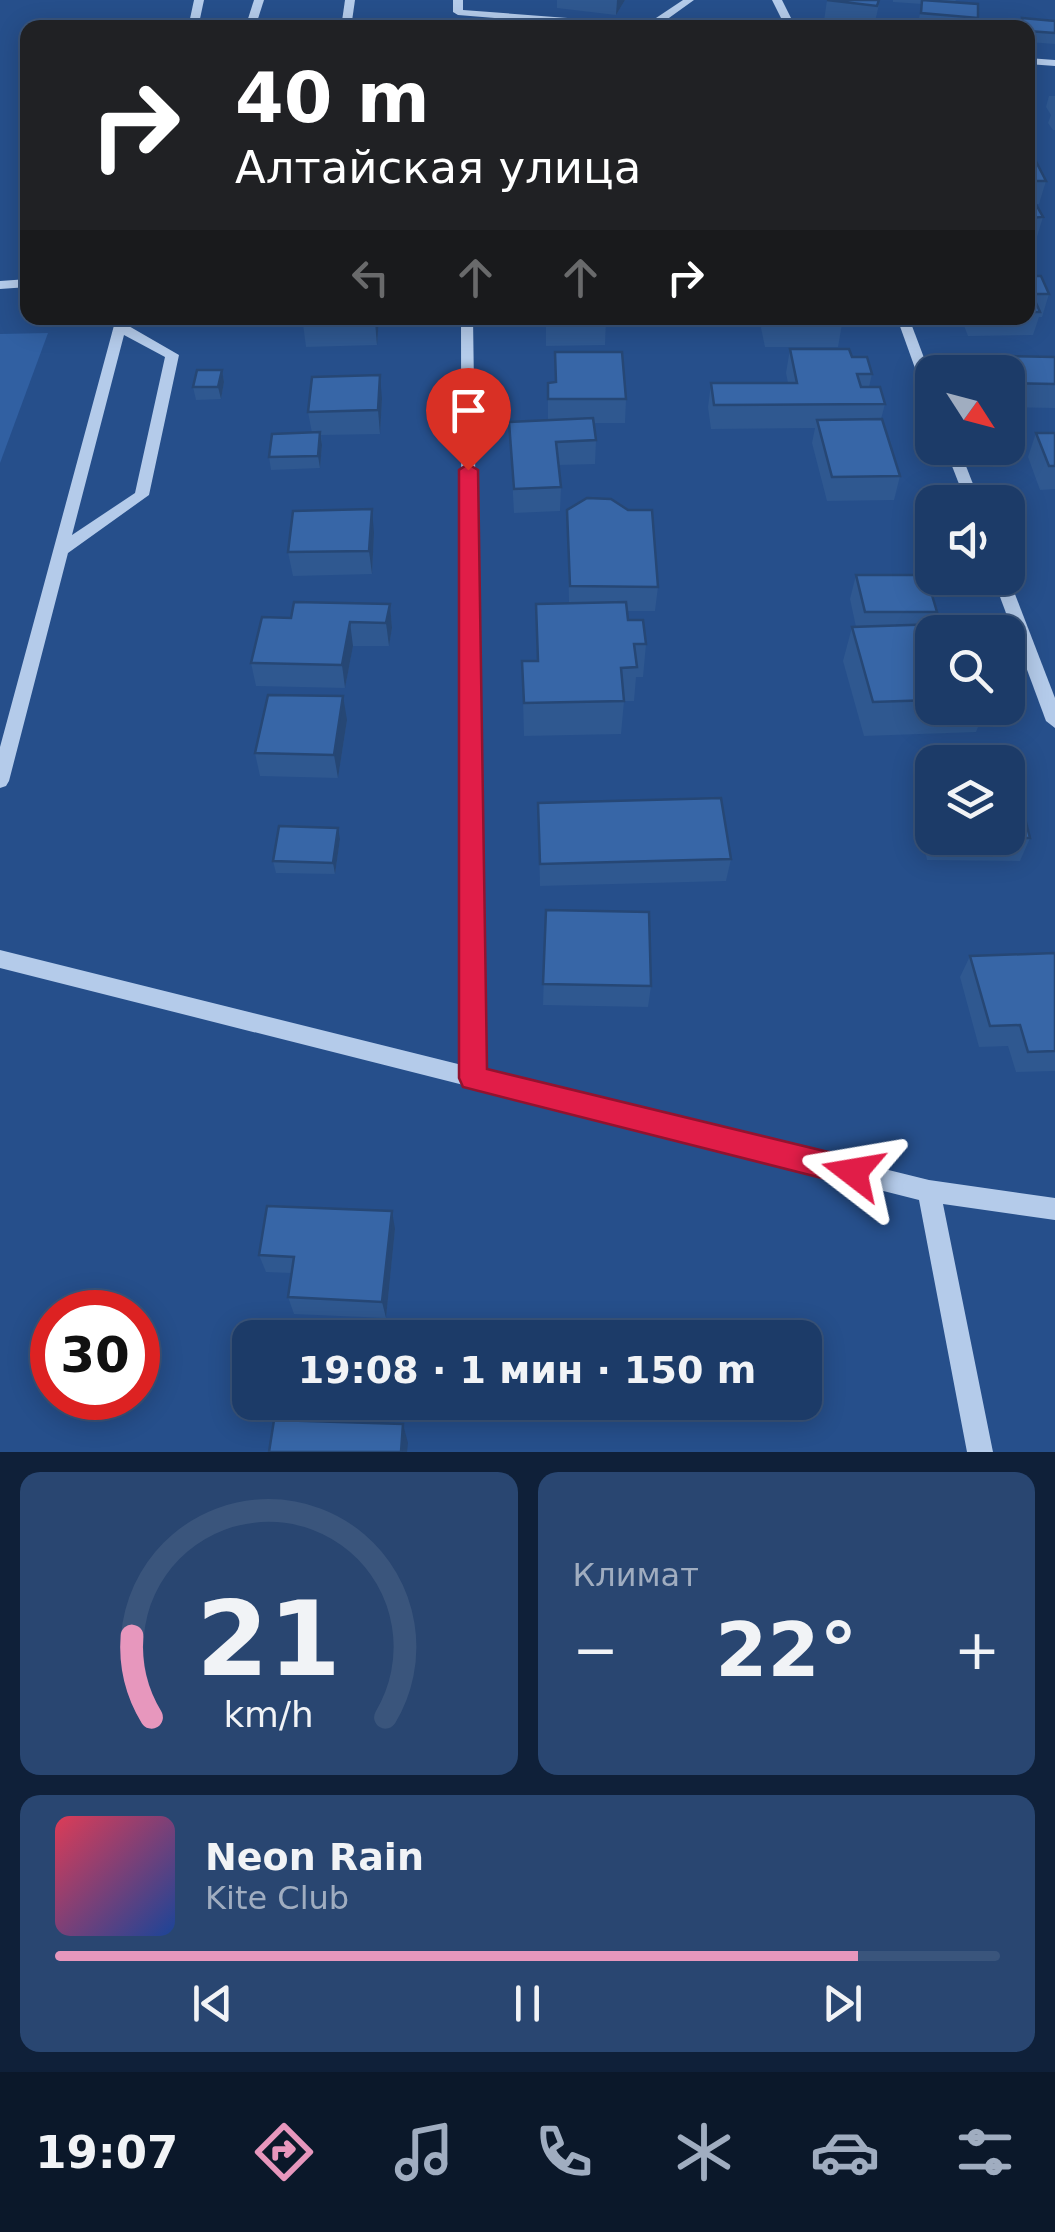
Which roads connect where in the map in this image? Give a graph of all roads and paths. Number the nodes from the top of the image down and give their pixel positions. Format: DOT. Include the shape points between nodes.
graph roads {
  1 [pos="458,0"];
  2 [pos="689,0"];
  3 [pos="560,20"];
  4 [pos="659,20"];
  5 [pos="120,325"];
  6 [pos="126,325"];
  7 [pos="467,325"];
  8 [pos="906,325"];
  9 [pos="917,355"];
  10 [pos="60,551"];
  11 [pos="1007,595"];
  12 [pos="1055,722"];
  13 [pos="0,781"];
  14 [pos="0,959"];
  15 [pos="473,1078"];
  16 [pos="929,1191"];
  17 [pos="1055,1209"];
  18 [pos="980,1452"];
  1 -- 3 [label="street" via="458,12"];
  2 -- 4 [label="street"];
  5 -- 10 [label="street"];
  6 -- 10 [label="street" via="172,354 142,495"];
  7 -- 15 [label="street"];
  8 -- 9 [label="street"];
  10 -- 13 [label="street"];
  11 -- 12 [label="street"];
  14 -- 15 [label="street"];
  15 -- 16 [label="street"];
  16 -- 17 [label="street"];
  16 -- 18 [label="street"];
}
